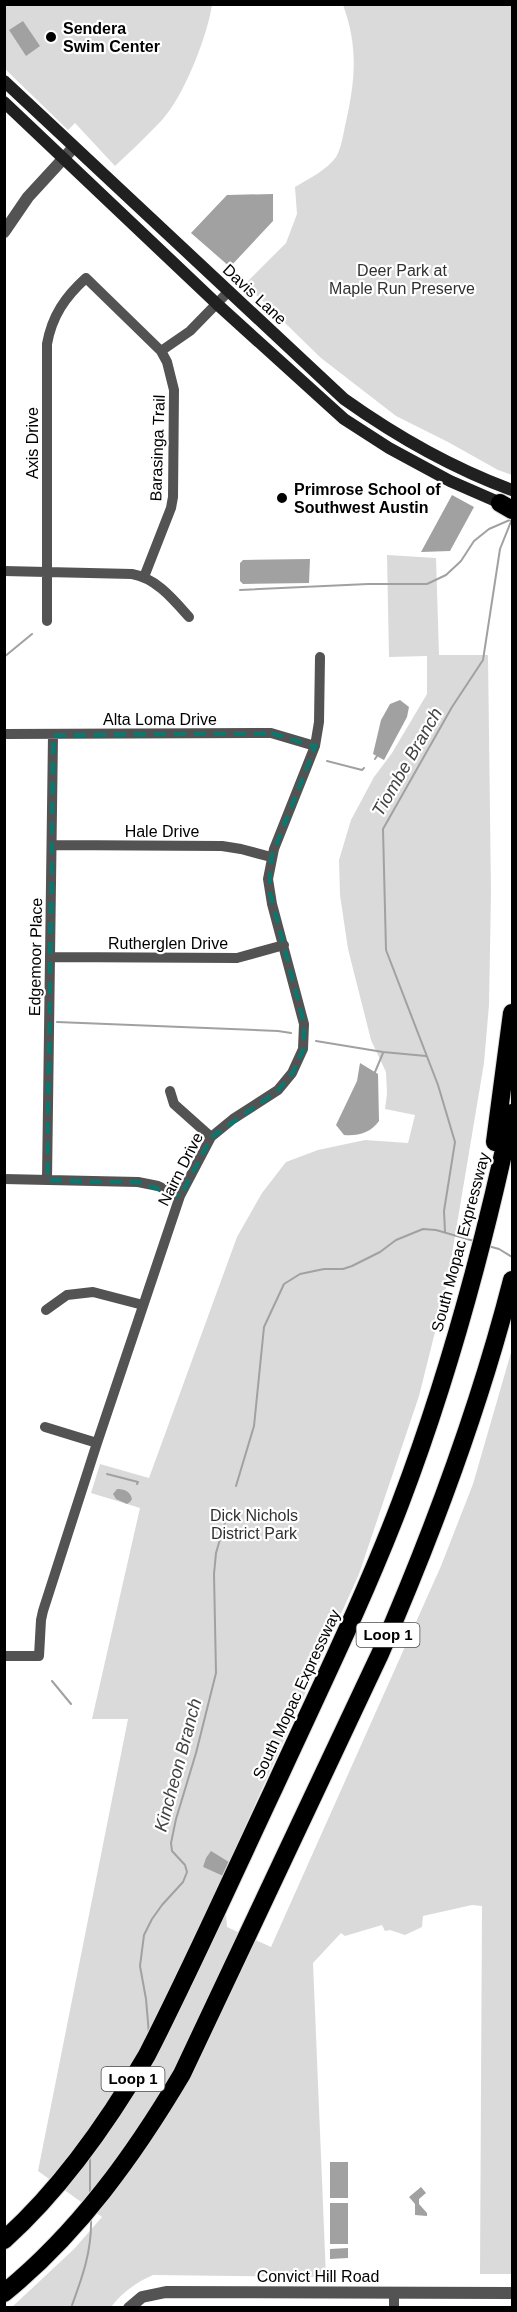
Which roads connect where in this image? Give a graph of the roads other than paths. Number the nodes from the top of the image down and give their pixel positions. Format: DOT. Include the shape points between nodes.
graph roads {
  1 [pos="4,81"];
  2 [pos="4,102"];
  3 [pos="74,147"];
  4 [pos="64,158"];
  5 [pos="4,232"];
  6 [pos="86,278"];
  7 [pos="228,292"];
  8 [pos="217,304"];
  9 [pos="161,351"];
  10 [pos="354,406"];
  11 [pos="344,419"];
  12 [pos="513,490"];
  13 [pos="508,507"];
  14 [pos="4,572"];
  15 [pos="46,572"];
  16 [pos="144,577"];
  17 [pos="189,617"];
  18 [pos="47,621"];
  19 [pos="320,657"];
  20 [pos="4,734"];
  21 [pos="52,735"];
  22 [pos="315,746"];
  23 [pos="52,845"];
  24 [pos="272,857"];
  25 [pos="284,945"];
  26 [pos="50,957"];
  27 [pos="513,1013"];
  28 [pos="170,1090"];
  29 [pos="513,1113"];
  30 [pos="211,1137"];
  31 [pos="4,1179"];
  32 [pos="47,1180"];
  33 [pos="180,1196"];
  34 [pos="489,1200"];
  35 [pos="511,1286"];
  36 [pos="143,1305"];
  37 [pos="46,1310"];
  38 [pos="45,1427"];
  39 [pos="97,1443"];
  40 [pos="4,1656"];
  41 [pos="4,2240"];
  42 [pos="4,2293"];
  43 [pos="394,2293"];
  44 [pos="513,2293"];
  45 [pos="129,2307"];
  46 [pos="394,2307"];
  1 -- 3 [label="main road, Davis Lane"];
  2 -- 4 [label="main road, Davis Lane"];
  3 -- 4 [label="street"];
  3 -- 7 [label="main road, Davis Lane"];
  4 -- 5 [label="street" via="28,196"];
  4 -- 8 [label="main road, Davis Lane"];
  6 -- 9 [label="street, Barasinga Trail"];
  6 -- 15 [label="street, Axis Drive" via="58,309 50,327"];
  7 -- 8 [label="street"];
  7 -- 10 [label="main road, Davis Lane"];
  8 -- 9 [label="street" via="190,331"];
  8 -- 11 [label="main road, Davis Lane"];
  9 -- 16 [label="street, Barasinga Trail" via="174,390 174,486 171,508"];
  10 -- 11 [label="main road"];
  10 -- 12 [label="main road, Davis Lane" via="452,464"];
  11 -- 13 [label="main road, Davis Lane" via="409,459"];
  14 -- 15 [label="street"];
  15 -- 16 [label="street"];
  15 -- 18 [label="street, Axis Drive"];
  16 -- 17 [label="street"];
  19 -- 22 [label="street, Nairn Drive"];
  20 -- 21 [label="street, Alta Loma Drive"];
  21 -- 22 [label="street, Alta Loma Drive" via="271,733"];
  21 -- 23 [label="street, Edgemoor Place"];
  22 -- 24 [label="street, Nairn Drive"];
  23 -- 24 [label="street, Hale Drive" via="222,846"];
  23 -- 26 [label="street, Edgemoor Place"];
  24 -- 25 [label="street, Nairn Drive" via="269,890"];
  25 -- 26 [label="street, Rutherglen Drive" via="228,958"];
  25 -- 30 [label="street, Nairn Drive" via="304,1024 303,1049 292,1073 278,1090"];
  26 -- 32 [label="street, Edgemoor Place"];
  27 -- 34 [label="highway"];
  28 -- 30 [label="street" via="174,1104"];
  29 -- 34 [label="highway, South Mopac Expressway / Loop 1"];
  30 -- 33 [label="street, Nairn Drive"];
  31 -- 32 [label="street"];
  32 -- 33 [label="street" via="138,1182"];
  33 -- 36 [label="street, Nairn Drive"];
  34 -- 41 [label="highway, South Mopac Expressway / Loop 1" via="487,1222 429,1423 372,1574 169,2012 122,2098 63,2178"];
  35 -- 42 [label="highway, Loop 1" via="466,1437 413,1578 182,2074 123,2165 64,2236"];
  36 -- 37 [label="street" via="93,1292 67,1295"];
  36 -- 39 [label="street, Nairn Drive"];
  38 -- 39 [label="street"];
  39 -- 40 [label="street, Nairn Drive" via="43,1611 39,1656"];
  43 -- 44 [label="street, Convict Hill Road"];
  43 -- 45 [label="street, Convict Hill Road" via="166,2292 142,2297"];
  43 -- 46 [label="street"];
}
